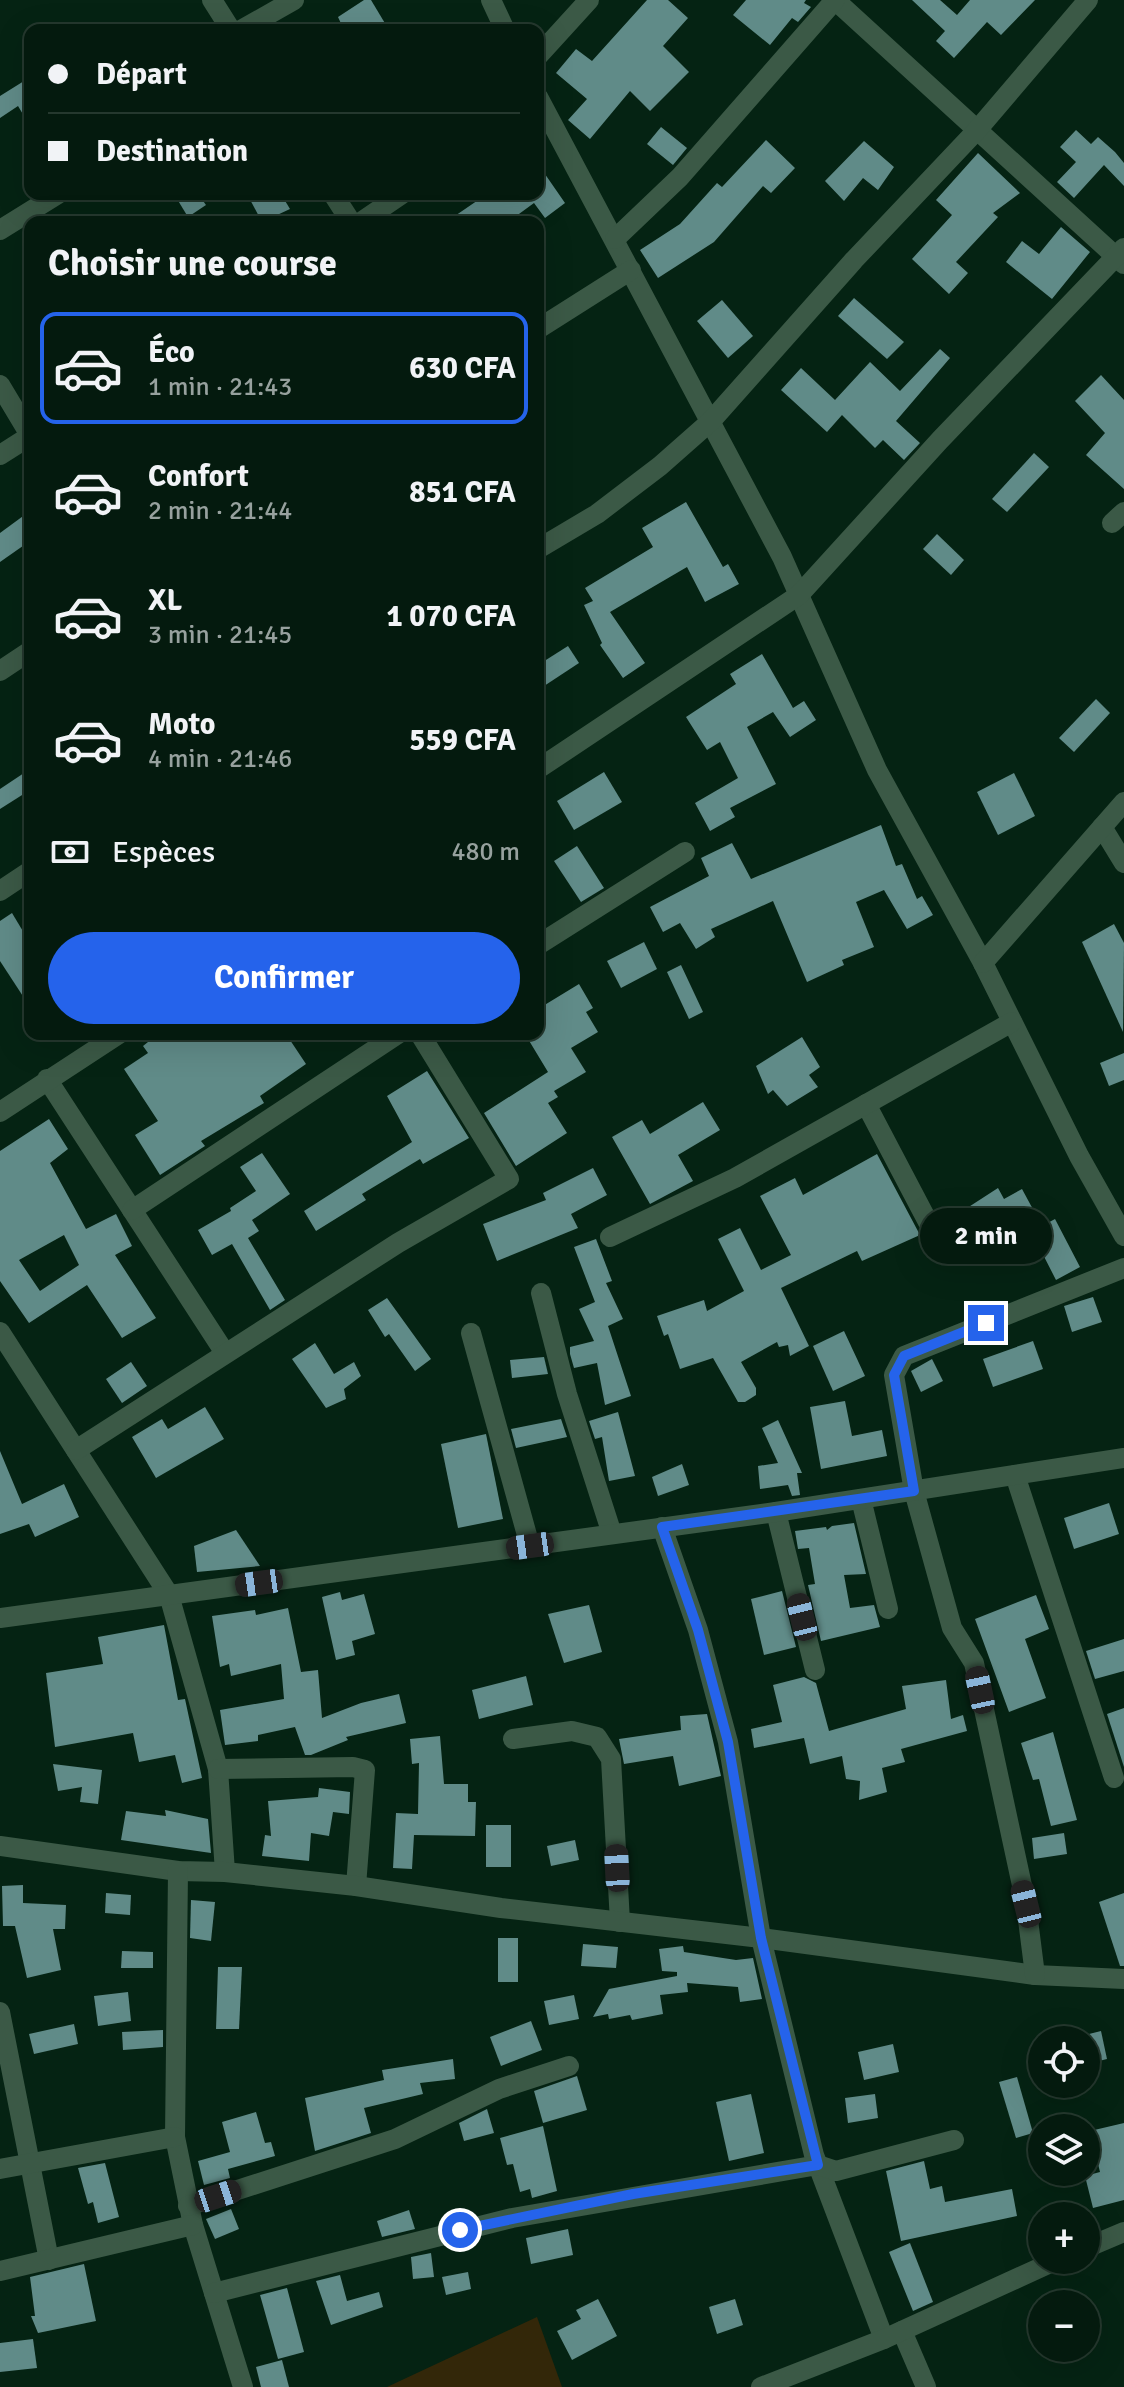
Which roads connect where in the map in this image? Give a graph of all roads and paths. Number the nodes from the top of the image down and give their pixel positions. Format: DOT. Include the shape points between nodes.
graph roads {
  1 [pos="212,0"];
  2 [pos="294,0"];
  3 [pos="491,0"];
  4 [pos="589,0"];
  5 [pos="835,0"];
  6 [pos="1088,0"];
  7 [pos="227,24"];
  8 [pos="252,24"];
  9 [pos="502,24"];
  10 [pos="544,49"];
  11 [pos="544,108"];
  12 [pos="978,129"];
  13 [pos="48,200"];
  14 [pos="393,200"];
  15 [pos="370,216"];
  16 [pos="0,230"];
  17 [pos="615,239"];
  18 [pos="1121,256"];
  19 [pos="631,270"];
  20 [pos="544,325"];
  21 [pos="0,385"];
  22 [pos="711,421"];
  23 [pos="24,425"];
  24 [pos="24,439"];
  25 [pos="0,455"];
  26 [pos="544,545"];
  27 [pos="799,595"];
  28 [pos="24,655"];
  29 [pos="0,671"];
  30 [pos="544,765"];
  31 [pos="1124,802"];
  32 [pos="1102,827"];
  33 [pos="685,852"];
  34 [pos="1124,863"];
  35 [pos="24,875"];
  36 [pos="0,891"];
  37 [pos="544,941"];
  38 [pos="983,963"];
  39 [pos="1012,1022"];
  40 [pos="109,1040"];
  41 [pos="387,1040"];
  42 [pos="424,1040"];
  43 [pos="47,1079"];
  44 [pos="866,1104"];
  45 [pos="0,1112"];
  46 [pos="132,1210"];
  47 [pos="928,1222"];
  48 [pos="1124,1236"];
  49 [pos="610,1237"];
  50 [pos="1124,1268"];
  51 [pos="541,1293"];
  52 [pos="0,1332"];
  53 [pos="471,1333"];
  54 [pos="225,1353"];
  55 [pos="76,1450"];
  56 [pos="1124,1458"];
  57 [pos="1015,1475"];
  58 [pos="914,1491"];
  59 [pos="861,1499"];
  60 [pos="776,1512"];
  61 [pos="662,1527"];
  62 [pos="612,1534"];
  63 [pos="530,1546"];
  64 [pos="169,1595"];
  65 [pos="888,1609"];
  66 [pos="0,1618"];
  67 [pos="815,1670"];
  68 [pos="513,1739"];
  69 [pos="218,1769"];
  70 [pos="1114,1778"];
  71 [pos="0,1846"];
  72 [pos="178,1871"];
  73 [pos="225,1872"];
  74 [pos="356,1886"];
  75 [pos="620,1922"];
  76 [pos="761,1938"];
  77 [pos="1035,1975"];
  78 [pos="1124,1979"];
  79 [pos="0,2012"];
  80 [pos="569,2066"];
  81 [pos="175,2137"];
  82 [pos="954,2140"];
  83 [pos="28,2164"];
  84 [pos="818,2165"];
  85 [pos="0,2169"];
  86 [pos="191,2215"];
  87 [pos="1124,2232"];
  88 [pos="1100,2242"];
  89 [pos="49,2260"];
  90 [pos="0,2271"];
  91 [pos="1028,2273"];
  92 [pos="214,2293"];
  93 [pos="893,2335"];
  94 [pos="243,2387"];
  95 [pos="761,2387"];
  96 [pos="926,2387"];
  1 -- 7 [label="street"];
  2 -- 8 [label="street"];
  3 -- 9 [label="street"];
  4 -- 10 [label="street"];
  5 -- 12 [label="street"];
  5 -- 17 [label="street" via="680,177"];
  6 -- 12 [label="street"];
  11 -- 17 [label="street"];
  12 -- 18 [label="street"];
  12 -- 22 [label="street"];
  13 -- 16 [label="street"];
  14 -- 15 [label="street"];
  17 -- 19 [label="street"];
  18 -- 27 [label="street" via="940,440"];
  19 -- 20 [label="street"];
  19 -- 22 [label="street"];
  21 -- 23 [label="street"];
  22 -- 26 [label="street" via="597,514"];
  22 -- 27 [label="street"];
  24 -- 25 [label="street"];
  27 -- 30 [label="street"];
  27 -- 38 [label="street" via="877,770"];
  28 -- 29 [label="street"];
  31 -- 32 [label="street"];
  32 -- 34 [label="street"];
  32 -- 38 [label="street"];
  33 -- 37 [label="street"];
  35 -- 36 [label="street"];
  38 -- 39 [label="street"];
  39 -- 44 [label="street"];
  39 -- 48 [label="street"];
  40 -- 43 [label="street"];
  41 -- 46 [label="street"];
  42 -- 54 [label="street" via="509,1179"];
  43 -- 45 [label="street"];
  43 -- 46 [label="street"];
  44 -- 47 [label="street"];
  44 -- 49 [label="street" via="735,1178"];
  46 -- 54 [label="street"];
  50 -- 58 [label="street" via="904,1356 894,1375"];
  51 -- 62 [label="street"];
  52 -- 55 [label="street"];
  53 -- 63 [label="street"];
  54 -- 55 [label="street"];
  55 -- 64 [label="street"];
  56 -- 57 [label="street"];
  57 -- 58 [label="street"];
  57 -- 70 [label="street"];
  58 -- 59 [label="street"];
  58 -- 77 [label="street" via="952,1628 974,1663 1026,1904"];
  59 -- 60 [label="street"];
  59 -- 65 [label="street"];
  60 -- 61 [label="street"];
  60 -- 67 [label="street"];
  61 -- 62 [label="street"];
  61 -- 76 [label="street" via="698,1630 728,1742"];
  62 -- 63 [label="street"];
  63 -- 64 [label="street"];
  64 -- 66 [label="street"];
  64 -- 69 [label="street"];
  68 -- 75 [label="street" via="572,1731 597,1737 611,1759"];
  69 -- 73 [label="street"];
  69 -- 74 [label="street" via="365,1770"];
  71 -- 72 [label="street"];
  72 -- 73 [label="street"];
  72 -- 81 [label="street"];
  73 -- 74 [label="street"];
  74 -- 75 [label="street"];
  75 -- 76 [label="street"];
  76 -- 77 [label="street"];
  76 -- 84 [label="street"];
  77 -- 78 [label="street"];
  79 -- 83 [label="street"];
  80 -- 86 [label="street" via="486,2095 395,2139"];
  81 -- 83 [label="street"];
  81 -- 86 [label="street"];
  82 -- 84 [label="street" via="836,2171"];
  83 -- 85 [label="street"];
  83 -- 89 [label="street"];
  84 -- 92 [label="street" via="512,2218"];
  84 -- 93 [label="street"];
  86 -- 89 [label="street"];
  86 -- 92 [label="street"];
  87 -- 88 [label="street"];
  89 -- 90 [label="street"];
  91 -- 93 [label="street"];
  92 -- 94 [label="street"];
  93 -- 95 [label="street"];
  93 -- 96 [label="street"];
}
